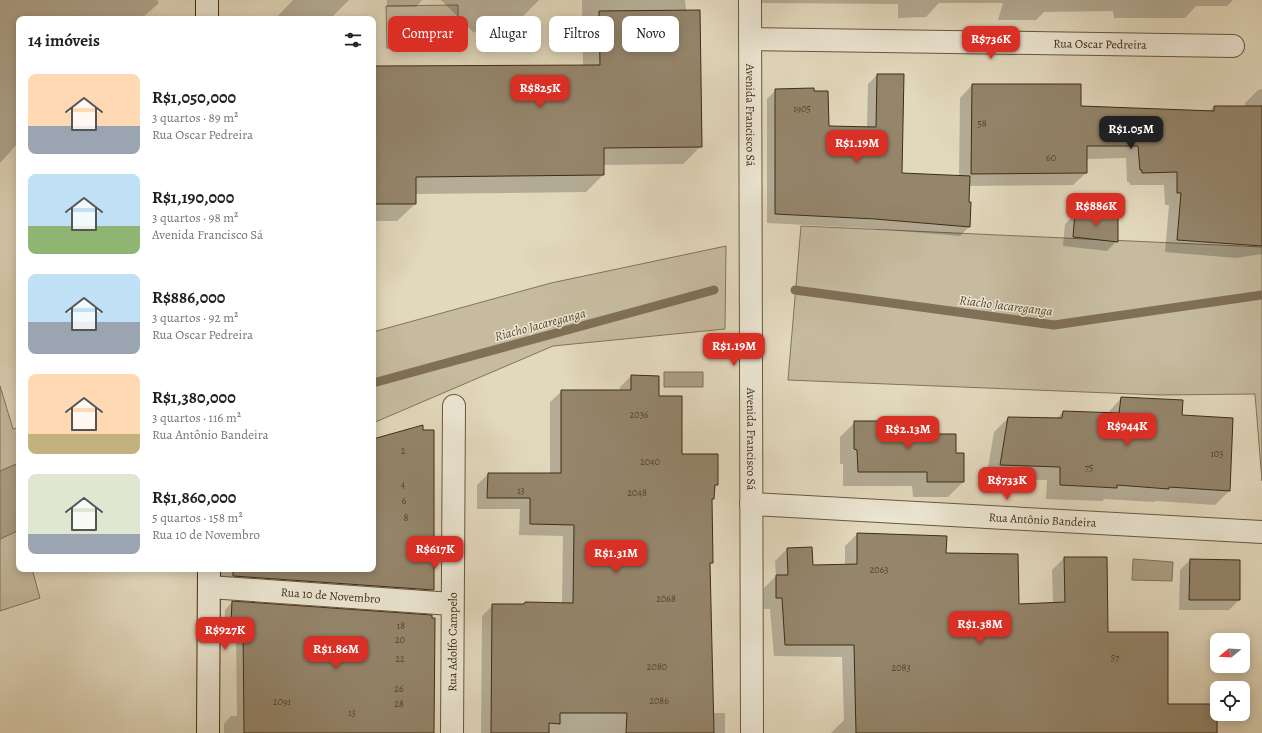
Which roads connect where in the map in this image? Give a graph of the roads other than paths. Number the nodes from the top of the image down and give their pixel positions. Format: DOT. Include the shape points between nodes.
graph roads {
  1 [pos="207,0"];
  2 [pos="750,0"];
  3 [pos="207,16"];
  4 [pos="750,39"];
  5 [pos="1233,46"];
  6 [pos="454,406"];
  7 [pos="751,504"];
  8 [pos="1262,532"];
  9 [pos="209,578"];
  10 [pos="452,604"];
  11 [pos="208,733"];
  12 [pos="452,733"];
  13 [pos="752,733"];
  1 -- 3 [label="street"];
  2 -- 4 [label="street, Avenida Francisco Sá"];
  4 -- 5 [label="street, Rua Oscar Pedreira"];
  4 -- 7 [label="street, Avenida Francisco Sá"];
  6 -- 10 [label="street, Rua Adolfo Campelo"];
  7 -- 8 [label="street, Rua Antônio Bandeira"];
  7 -- 13 [label="street, Avenida Francisco Sá"];
  9 -- 10 [label="street, Rua 10 de Novembro"];
  9 -- 11 [label="street"];
  10 -- 12 [label="street, Rua Adolfo Campelo"];
}
